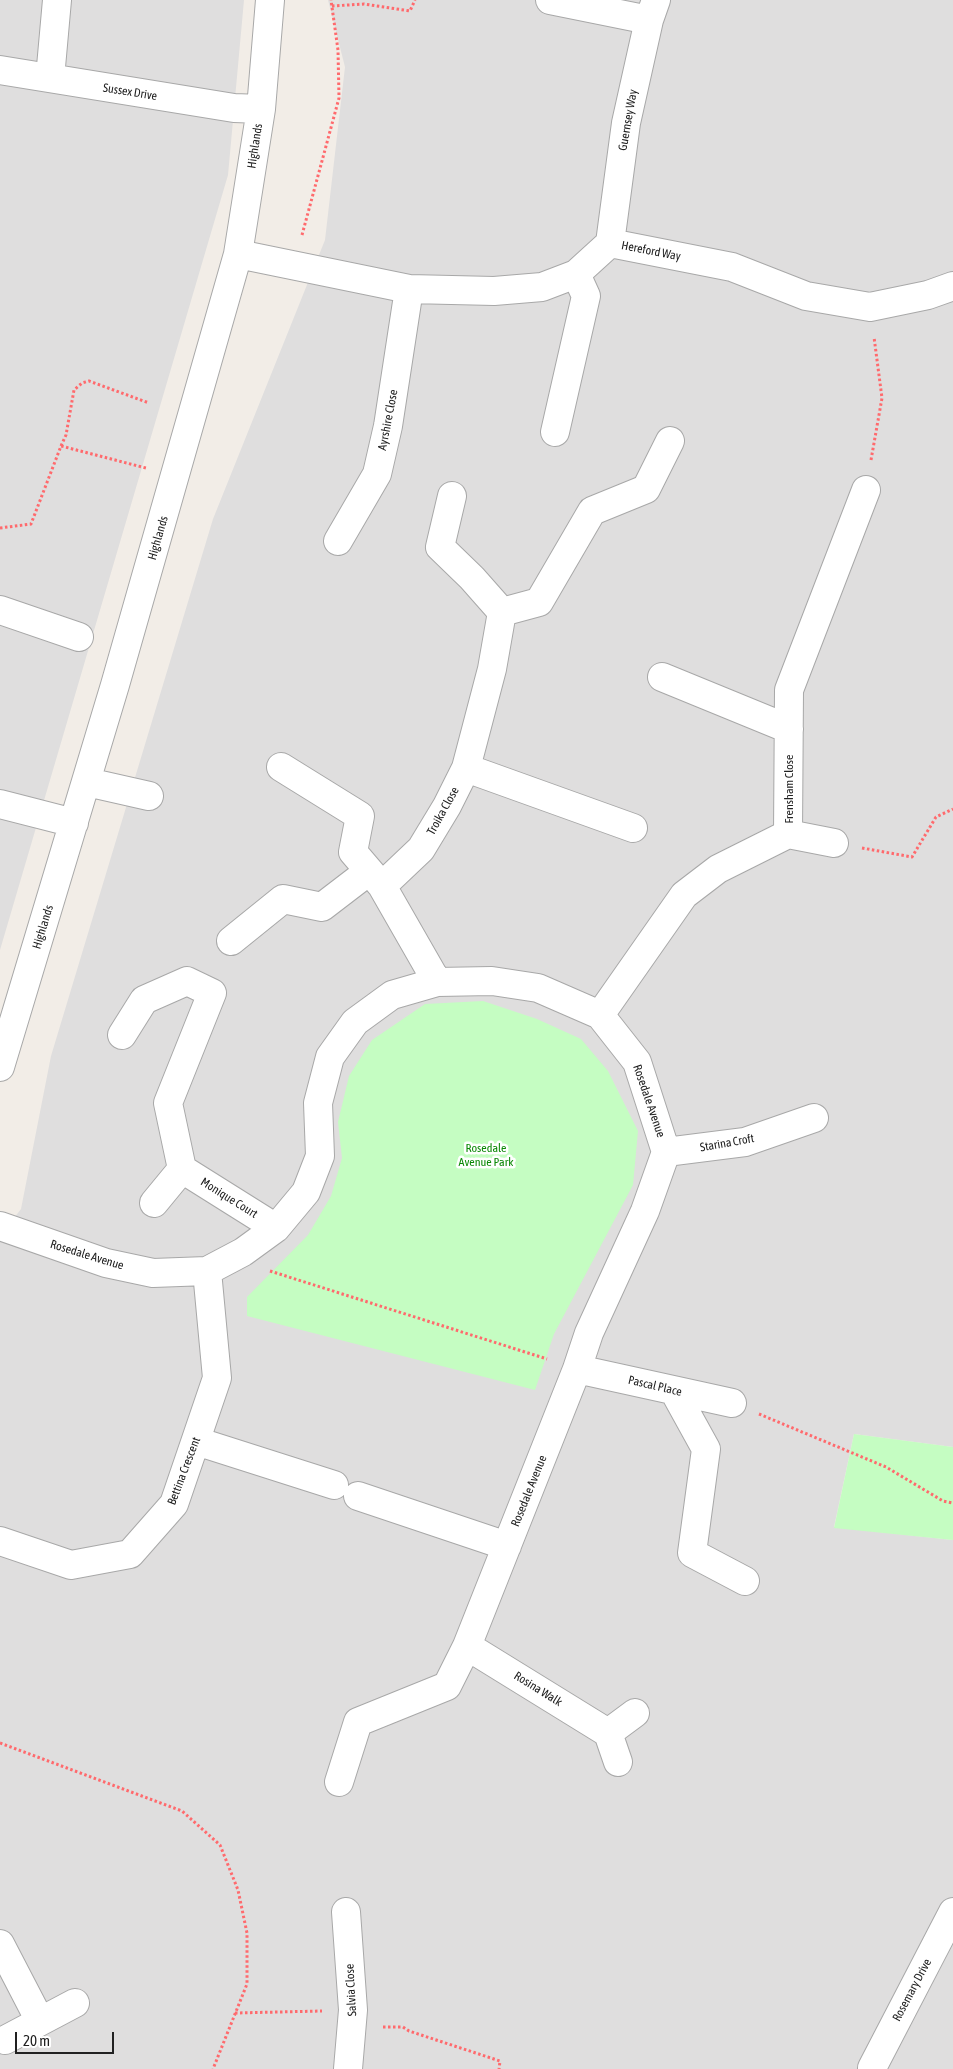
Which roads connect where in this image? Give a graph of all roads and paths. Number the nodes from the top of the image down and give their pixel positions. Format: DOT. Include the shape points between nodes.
graph roads {
  1 [pos="57,0"];
  2 [pos="270,0"];
  3 [pos="331,0"];
  4 [pos="415,0"];
  5 [pos="550,0"];
  6 [pos="332,6"];
  7 [pos="652,10"];
  8 [pos="0,70"];
  9 [pos="50,78"];
  10 [pos="261,109"];
  11 [pos="610,243"];
  12 [pos="238,254"];
  13 [pos="294,264"];
  14 [pos="576,274"];
  15 [pos="953,286"];
  16 [pos="408,289"];
  17 [pos="870,307"];
  18 [pos="149,403"];
  19 [pos="555,432"];
  20 [pos="670,441"];
  21 [pos="61,446"];
  22 [pos="176,476"];
  23 [pos="866,490"];
  24 [pos="452,496"];
  25 [pos="0,528"];
  26 [pos="338,542"];
  27 [pos="0,610"];
  28 [pos="502,612"];
  29 [pos="79,636"];
  30 [pos="662,677"];
  31 [pos="789,729"];
  32 [pos="281,767"];
  33 [pos="466,768"];
  34 [pos="87,782"];
  35 [pos="149,796"];
  36 [pos="0,804"];
  37 [pos="953,809"];
  38 [pos="74,823"];
  39 [pos="633,828"];
  40 [pos="788,834"];
  41 [pos="834,844"];
  42 [pos="368,870"];
  43 [pos="230,941"];
  44 [pos="437,982"];
  45 [pos="600,1015"];
  46 [pos="122,1035"];
  47 [pos="0,1067"];
  48 [pos="814,1118"];
  49 [pos="666,1152"];
  50 [pos="182,1169"];
  51 [pos="154,1203"];
  52 [pos="0,1226"];
  53 [pos="276,1228"];
  54 [pos="243,1252"];
  55 [pos="207,1271"];
  56 [pos="577,1369"];
  57 [pos="674,1391"];
  58 [pos="732,1403"];
  59 [pos="196,1441"];
  60 [pos="953,1504"];
  61 [pos="0,1542"];
  62 [pos="507,1546"];
  63 [pos="745,1581"];
  64 [pos="467,1646"];
  65 [pos="635,1713"];
  66 [pos="608,1733"];
  67 [pos="0,1742"];
  68 [pos="618,1762"];
  69 [pos="339,1782"];
  70 [pos="346,1912"];
  71 [pos="953,1912"];
  72 [pos="0,1944"];
  73 [pos="75,2003"];
  74 [pos="235,2013"];
  75 [pos="352,2018"];
  76 [pos="40,2021"];
  77 [pos="5,2040"];
  78 [pos="872,2068"];
  79 [pos="213,2069"];
  80 [pos="348,2069"];
  81 [pos="499,2069"];
  1 -- 9 [label="street"];
  2 -- 10 [label="street, Highlands"];
  3 -- 6 [label="path"];
  4 -- 6 [label="path" via="410,11 364,4"];
  5 -- 7 [label="street"];
  6 -- 13 [label="path" via="338,50 339,98"];
  7 -- 11 [label="street, Guernsey Way" via="626,123"];
  8 -- 9 [label="street, Sussex Drive"];
  9 -- 10 [label="street, Sussex Drive" via="234,108"];
  10 -- 12 [label="street, Highlands"];
  11 -- 14 [label="street, Hereford Way"];
  11 -- 17 [label="street, Hereford Way" via="732,267 806,296"];
  12 -- 13 [label="street, Hereford Way"];
  12 -- 22 [label="street, Highlands"];
  13 -- 16 [label="street, Hereford Way"];
  14 -- 16 [label="street, Hereford Way" via="542,287 494,291"];
  14 -- 19 [label="street" via="586,296"];
  15 -- 17 [label="street, Hereford Way" via="928,295"];
  16 -- 26 [label="street, Ayrshire Close" via="388,426 376,474"];
  17 -- 23 [label="path" via="882,398"];
  18 -- 21 [label="path" via="89,381 82,383 74,390"];
  20 -- 28 [label="street" via="646,489 592,511 540,602"];
  21 -- 22 [label="path"];
  21 -- 25 [label="path" via="31,524"];
  22 -- 34 [label="street, Highlands"];
  23 -- 31 [label="street, Frensham Close" via="789,690"];
  24 -- 28 [label="street" via="440,547"];
  27 -- 29 [label="street"];
  28 -- 33 [label="street, Troika Close" via="492,669"];
  30 -- 31 [label="street"];
  31 -- 40 [label="street, Frensham Close"];
  32 -- 42 [label="street" via="360,816"];
  33 -- 39 [label="street"];
  33 -- 42 [label="street, Troika Close" via="421,849"];
  34 -- 35 [label="street"];
  34 -- 38 [label="street, Highlands"];
  36 -- 38 [label="street"];
  37 -- 41 [label="path" via="936,817 912,857"];
  38 -- 47 [label="street, Highlands"];
  40 -- 41 [label="street"];
  40 -- 45 [label="street, Frensham Close" via="718,869 684,895"];
  42 -- 43 [label="street, Troika Close" via="322,907 283,899"];
  42 -- 44 [label="street"];
  44 -- 45 [label="street, Rosedale Avenue" via="492,981 538,988"];
  44 -- 53 [label="street, Rosedale Avenue" via="392,995 355,1022 330,1057 318,1104 320,1156 306,1192"];
  45 -- 49 [label="street, Rosedale Avenue" via="637,1062"];
  46 -- 50 [label="street" via="144,1000 187,981 212,993 168,1103"];
  48 -- 49 [label="street, Starina Croft" via="745,1142"];
  49 -- 56 [label="street, Rosedale Avenue" via="645,1211 589,1334"];
  50 -- 51 [label="street"];
  50 -- 53 [label="street, Monique Court"];
  52 -- 55 [label="street, Rosedale Avenue" via="106,1263 153,1273"];
  53 -- 54 [label="street, Rosedale Avenue"];
  54 -- 55 [label="street, Rosedale Avenue"];
  54 -- 56 [label="path" via="262,1269"];
  55 -- 59 [label="street, Bettina Crescent" via="217,1378"];
  56 -- 57 [label="street, Pascal Place"];
  56 -- 62 [label="street, Rosedale Avenue"];
  57 -- 58 [label="street, Pascal Place"];
  57 -- 63 [label="street" via="706,1449 692,1554"];
  58 -- 60 [label="path" via="886,1467"];
  59 -- 61 [label="street, Bettina Crescent" via="174,1504 130,1554 71,1565"];
  59 -- 62 [label="street"];
  62 -- 64 [label="street, Rosedale Avenue"];
  64 -- 66 [label="street, Rosina Walk"];
  64 -- 69 [label="street, Rosedale Avenue" via="447,1686 358,1722"];
  65 -- 66 [label="street"];
  66 -- 68 [label="street"];
  67 -- 74 [label="path" via="182,1811 220,1845 238,1890 247,1933 246,1984"];
  70 -- 75 [label="street, Salvia Close"];
  71 -- 78 [label="street, Rosemary Drive"];
  72 -- 76 [label="street"];
  73 -- 76 [label="street"];
  74 -- 75 [label="path"];
  74 -- 79 [label="path"];
  75 -- 80 [label="street, Salvia Close"];
  75 -- 81 [label="path" via="402,2027 500,2061"];
  76 -- 77 [label="street"];
}
